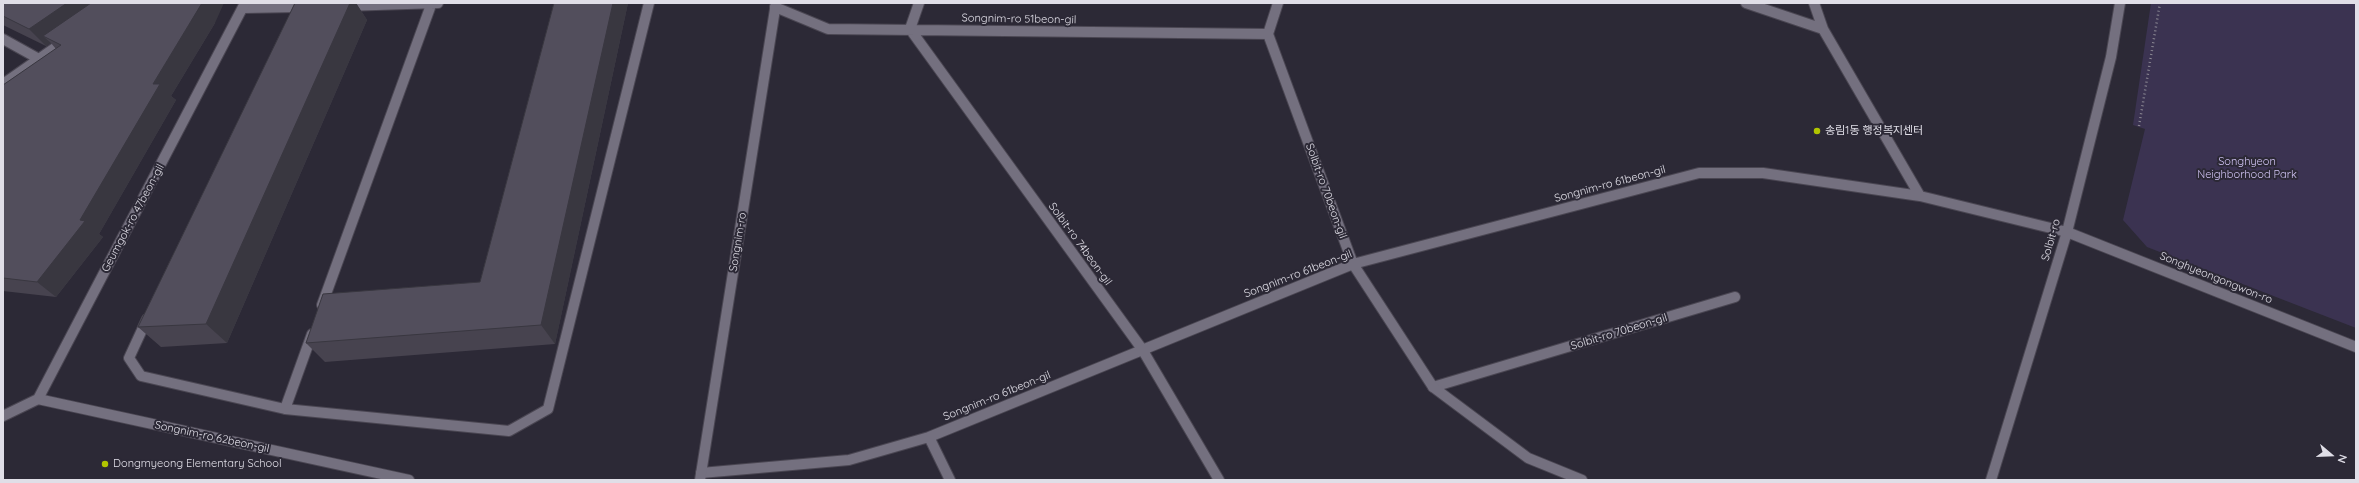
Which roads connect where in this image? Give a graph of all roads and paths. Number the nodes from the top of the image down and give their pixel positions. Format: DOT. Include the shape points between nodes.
graph roads {
  1 [pos="649,3"];
  2 [pos="919,3"];
  3 [pos="1278,3"];
  4 [pos="1746,3"];
  5 [pos="1814,3"];
  6 [pos="2120,3"];
  7 [pos="2160,3"];
  8 [pos="435,4"];
  9 [pos="773,4"];
  10 [pos="244,6"];
  11 [pos="336,6"];
  12 [pos="298,10"];
  13 [pos="1823,28"];
  14 [pos="910,29"];
  15 [pos="77,33"];
  16 [pos="1268,34"];
  17 [pos="3,39"];
  18 [pos="40,59"];
  19 [pos="3,84"];
  20 [pos="2139,126"];
  21 [pos="1920,196"];
  22 [pos="2067,232"];
  23 [pos="1353,264"];
  24 [pos="1735,298"];
  25 [pos="153,308"];
  26 [pos="320,312"];
  27 [pos="314,327"];
  28 [pos="2356,347"];
  29 [pos="1142,349"];
  30 [pos="1433,387"];
  31 [pos="38,399"];
  32 [pos="285,409"];
  33 [pos="3,416"];
  34 [pos="929,437"];
  35 [pos="700,477"];
  36 [pos="409,480"];
  37 [pos="950,480"];
  38 [pos="1219,480"];
  39 [pos="1582,480"];
  40 [pos="1991,480"];
  1 -- 32 [label="street" via="548,409 509,431"];
  2 -- 14 [label="street"];
  3 -- 16 [label="street"];
  4 -- 13 [label="street"];
  5 -- 13 [label="street"];
  6 -- 22 [label="street, Solbit-ro" via="2111,57"];
  7 -- 20 [label="path"];
  8 -- 11 [label="street"];
  8 -- 26 [label="street"];
  9 -- 14 [label="street, Songnim-ro 51beon-gil" via="828,28"];
  9 -- 35 [label="street, Songnim-ro"];
  10 -- 12 [label="street"];
  10 -- 31 [label="street, Geumgok-ro 47beon-gil"];
  13 -- 21 [label="street"];
  14 -- 16 [label="street, Songnim-ro 51beon-gil"];
  14 -- 29 [label="street, Solbit-ro 74beon-gil"];
  15 -- 18 [label="street"];
  16 -- 23 [label="street, Solbit-ro 70beon-gil"];
  17 -- 18 [label="street"];
  18 -- 19 [label="street"];
  21 -- 22 [label="street, Songnim-ro 61beon-gil"];
  21 -- 23 [label="street, Songnim-ro 61beon-gil" via="1762,173 1699,173"];
  22 -- 28 [label="street, Songhyeongongwon-ro"];
  22 -- 40 [label="street, Solbit-ro"];
  23 -- 29 [label="street, Songnim-ro 61beon-gil"];
  23 -- 30 [label="street, Solbit-ro 70beon-gil"];
  24 -- 30 [label="street, Solbit-ro 70beon-gil"];
  25 -- 32 [label="street" via="129,358 141,376"];
  27 -- 32 [label="street"];
  29 -- 34 [label="street, Songnim-ro 61beon-gil"];
  29 -- 38 [label="street, Solbit-ro 74beon-gil"];
  30 -- 39 [label="street, Solbit-ro 70beon-gil" via="1528,458"];
  31 -- 33 [label="street"];
  31 -- 36 [label="street, Songnim-ro 62beon-gil"];
  34 -- 35 [label="street, Songnim-ro 61beon-gil" via="849,460"];
  34 -- 37 [label="street"];
}
